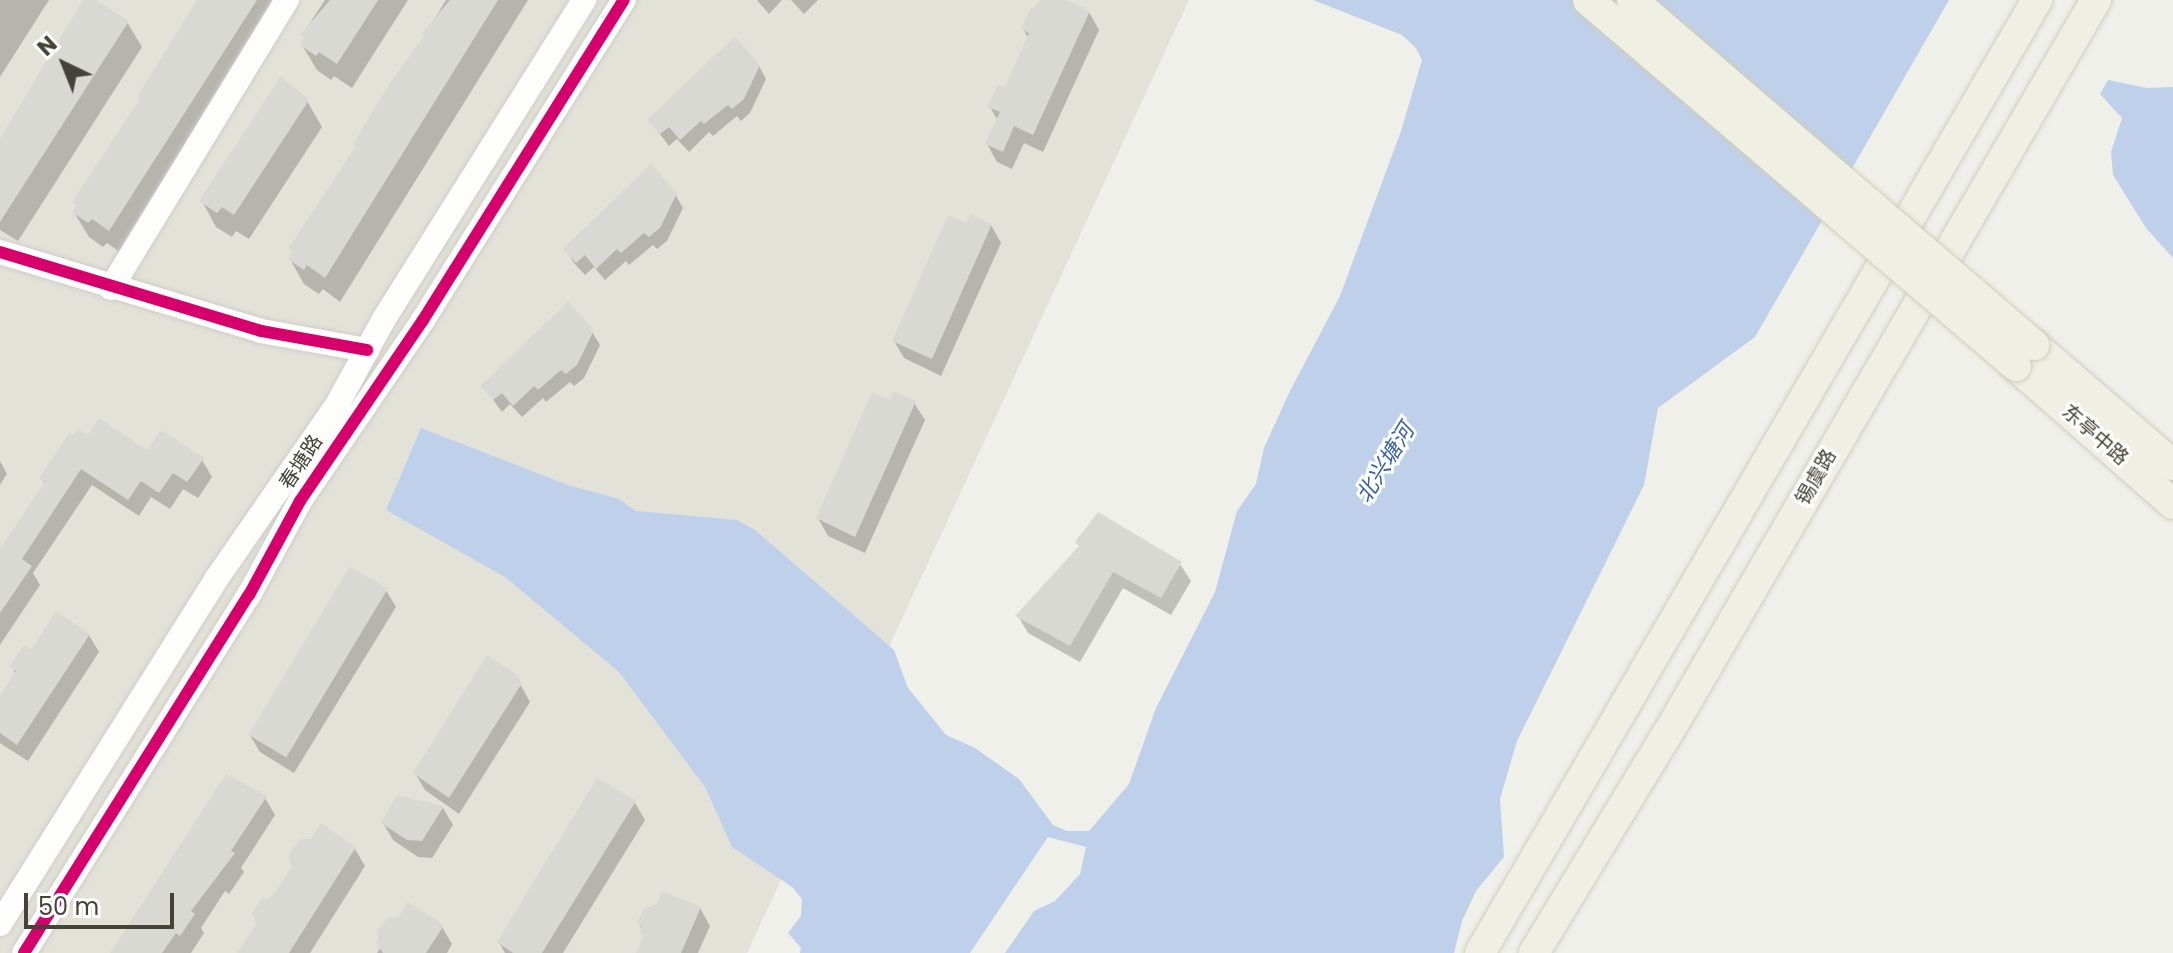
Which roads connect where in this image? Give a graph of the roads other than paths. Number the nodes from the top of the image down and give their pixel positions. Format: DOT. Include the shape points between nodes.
graph roads {
  1 [pos="287,0"];
  2 [pos="584,0"];
  3 [pos="624,0"];
  4 [pos="1588,0"];
  5 [pos="1632,0"];
  6 [pos="2037,0"];
  7 [pos="2096,0"];
  8 [pos="0,252"];
  9 [pos="111,288"];
  10 [pos="367,350"];
  11 [pos="2025,355"];
  12 [pos="347,409"];
  13 [pos="2173,465"];
  14 [pos="290,495"];
  15 [pos="2173,504"];
  16 [pos="0,924"];
  17 [pos="24,953"];
  18 [pos="1480,953"];
  19 [pos="1534,953"];
  1 -- 9 [label="street"];
  2 -- 10 [label="street, 春塘路"];
  3 -- 12 [label="street, 春塘路" via="423,320"];
  4 -- 11 [label="main road, bridge"];
  5 -- 11 [label="main road, bridge"];
  6 -- 18 [label="main road"];
  7 -- 19 [label="main road, 锡虞路"];
  8 -- 9 [label="street"];
  9 -- 10 [label="street" via="261,331"];
  10 -- 12 [label="street, 春塘路"];
  11 -- 13 [label="main road, 东亭中路"];
  11 -- 15 [label="main road, 东亭中路"];
  12 -- 14 [label="street, 春塘路"];
  14 -- 16 [label="street, 春塘路" via="217,578"];
  14 -- 17 [label="street, 春塘路" via="249,595"];
}
